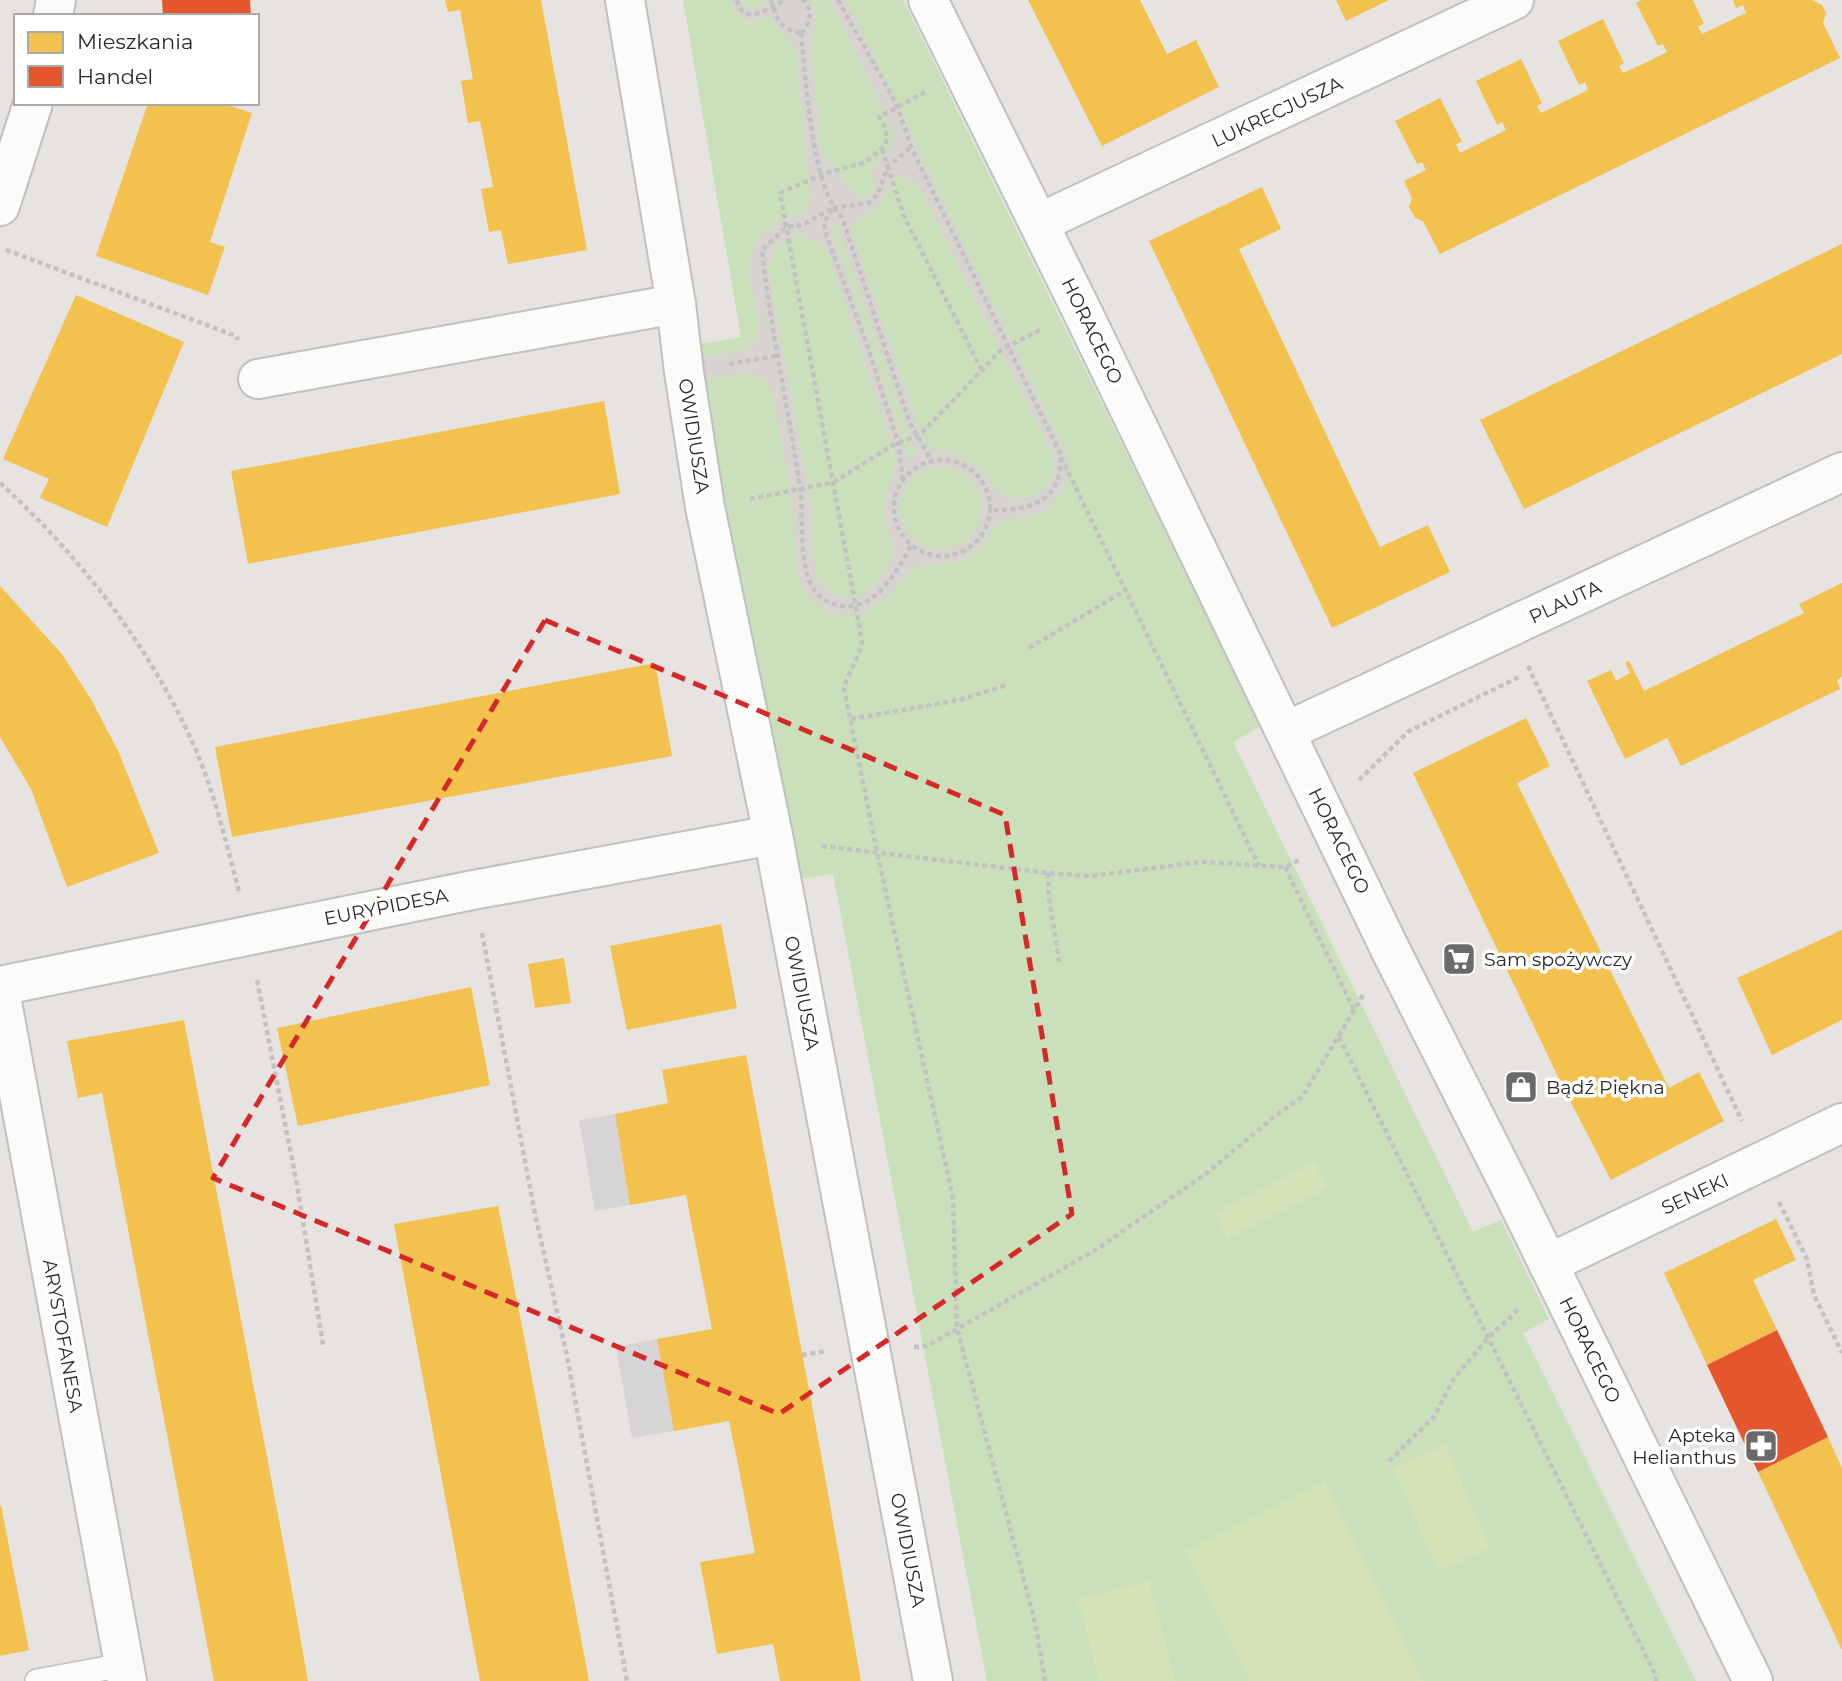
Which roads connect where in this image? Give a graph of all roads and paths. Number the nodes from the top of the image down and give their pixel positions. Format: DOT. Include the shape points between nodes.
graph roads {
  1 [pos="625,0"];
  2 [pos="737,0"];
  3 [pos="786,0"];
  4 [pos="801,0"];
  5 [pos="838,0"];
  6 [pos="928,0"];
  7 [pos="1514,0"];
  8 [pos="772,3"];
  9 [pos="801,33"];
  10 [pos="964,73"];
  11 [pos="32,105"];
  12 [pos="897,105"];
  13 [pos="911,146"];
  14 [pos="882,149"];
  15 [pos="888,166"];
  16 [pos="823,174"];
  17 [pos="0,206"];
  18 [pos="833,208"];
  19 [pos="1039,223"];
  20 [pos="786,227"];
  21 [pos="0,248"];
  22 [pos="676,304"];
  23 [pos="1081,309"];
  24 [pos="1008,346"];
  25 [pos="981,369"];
  26 [pos="258,379"];
  27 [pos="916,436"];
  28 [pos="898,442"];
  29 [pos="1060,455"];
  30 [pos="932,460"];
  31 [pos="1842,472"];
  32 [pos="902,480"];
  33 [pos="834,482"];
  34 [pos="0,483"];
  35 [pos="800,489"];
  36 [pos="705,508"];
  37 [pos="990,510"];
  38 [pos="911,546"];
  39 [pos="1126,590"];
  40 [pos="855,606"];
  41 [pos="1510,628"];
  42 [pos="1029,648"];
  43 [pos="1007,685"];
  44 [pos="850,719"];
  45 [pos="1287,732"];
  46 [pos="773,838"];
  47 [pos="1338,842"];
  48 [pos="877,852"];
  49 [pos="1259,866"];
  50 [pos="1284,867"];
  51 [pos="1048,873"];
  52 [pos="473,890"];
  53 [pos="249,935"];
  54 [pos="1390,949"];
  55 [pos="1060,966"];
  56 [pos="0,989"];
  57 [pos="1354,1010"];
  58 [pos="1339,1036"];
  59 [pos="1842,1123"];
  60 [pos="1762,1162"];
  61 [pos="1548,1264"];
  62 [pos="957,1328"];
  63 [pos="1487,1339"];
  64 [pos="323,1345"];
  65 [pos="869,1345"];
  66 [pos="1842,1353"];
  67 [pos="802,1355"];
  68 [pos="1389,1461"];
  69 [pos="125,1673"];
  70 [pos="37,1681"];
  71 [pos="627,1681"];
  72 [pos="933,1681"];
  73 [pos="1045,1681"];
  74 [pos="1656,1681"];
  75 [pos="1753,1681"];
  1 -- 22 [label="street, OWIDIUSZA"];
  2 -- 8 [label="path" via="745,14 755,15"];
  3 -- 8 [label="path"];
  4 -- 9 [label="path" via="811,12 809,25"];
  5 -- 12 [label="path"];
  6 -- 10 [label="street, HORACEGO"];
  7 -- 19 [label="street, LUKRECJUSZA"];
  8 -- 9 [label="path" via="778,22 786,30"];
  9 -- 16 [label="path" via="813,148"];
  10 -- 12 [label="path"];
  10 -- 19 [label="street, HORACEGO"];
  11 -- 17 [label="street"];
  12 -- 13 [label="path"];
  12 -- 14 [label="path" via="879,117 887,137"];
  13 -- 15 [label="path"];
  13 -- 24 [label="path"];
  14 -- 15 [label="path"];
  14 -- 16 [label="path" via="866,162"];
  15 -- 18 [label="path" via="878,194 869,204"];
  15 -- 25 [label="path" via="904,216"];
  16 -- 18 [label="path"];
  16 -- 20 [label="path" via="780,193"];
  18 -- 20 [label="path" via="802,225"];
  18 -- 27 [label="path" via="842,217"];
  18 -- 28 [label="path" via="824,223 827,237"];
  19 -- 23 [label="street, HORACEGO"];
  20 -- 33 [label="path"];
  20 -- 35 [label="path" via="762,250"];
  21 -- 26 [label="path" via="236,337"];
  22 -- 26 [label="street"];
  22 -- 36 [label="street, OWIDIUSZA"];
  23 -- 24 [label="path"];
  23 -- 45 [label="street, HORACEGO"];
  24 -- 25 [label="path"];
  24 -- 29 [label="path"];
  25 -- 27 [label="path"];
  27 -- 28 [label="path"];
  27 -- 30 [label="path"];
  28 -- 32 [label="path"];
  28 -- 33 [label="path"];
  29 -- 37 [label="path" via="1061,470 1046,499 1033,506"];
  29 -- 39 [label="path"];
  30 -- 32 [label="path"];
  30 -- 37 [label="path" via="962,464 975,473 985,486"];
  31 -- 41 [label="street, PLAUTA"];
  32 -- 38 [label="path" via="894,512 900,532"];
  33 -- 35 [label="path"];
  33 -- 40 [label="path"];
  34 -- 53 [label="path" via="74,559 157,673 192,741 218,814"];
  35 -- 36 [label="path"];
  35 -- 40 [label="path" via="806,569 813,588 827,602"];
  36 -- 46 [label="street, OWIDIUSZA"];
  37 -- 38 [label="path" via="985,530 964,551 935,555"];
  38 -- 40 [label="path" via="890,581"];
  39 -- 42 [label="path"];
  39 -- 49 [label="path"];
  40 -- 44 [label="path" via="862,641 845,688"];
  41 -- 45 [label="street, PLAUTA"];
  41 -- 60 [label="path"];
  43 -- 44 [label="path" via="959,701"];
  44 -- 48 [label="path"];
  45 -- 47 [label="street, HORACEGO"];
  46 -- 48 [label="path"];
  46 -- 52 [label="street, EURYPIDESA"];
  46 -- 65 [label="street, OWIDIUSZA"];
  47 -- 50 [label="path"];
  47 -- 54 [label="street, HORACEGO"];
  48 -- 51 [label="path"];
  48 -- 62 [label="path" via="953,1198"];
  49 -- 50 [label="path"];
  49 -- 51 [label="path" via="1201,862 1091,876"];
  50 -- 57 [label="path"];
  51 -- 55 [label="path"];
  52 -- 53 [label="street, EURYPIDESA"];
  52 -- 71 [label="path"];
  53 -- 56 [label="street, EURYPIDESA"];
  53 -- 64 [label="path"];
  54 -- 57 [label="path"];
  54 -- 61 [label="street, HORACEGO"];
  56 -- 69 [label="street, ARYSTOFANESA"];
  57 -- 58 [label="path"];
  58 -- 62 [label="path" via="1302,1097 1207,1173 1094,1251"];
  58 -- 63 [label="path"];
  59 -- 60 [label="street, SENEKI"];
  60 -- 61 [label="street, SENEKI"];
  60 -- 66 [label="path" via="1807,1259 1814,1295"];
  61 -- 75 [label="street, HORACEGO"];
  62 -- 65 [label="path" via="927,1346 892,1351"];
  62 -- 73 [label="path" via="1035,1622"];
  63 -- 68 [label="path" via="1453,1381 1434,1417"];
  63 -- 74 [label="path"];
  65 -- 67 [label="path"];
  65 -- 72 [label="street, OWIDIUSZA"];
  69 -- 70 [label="lane"];
}
